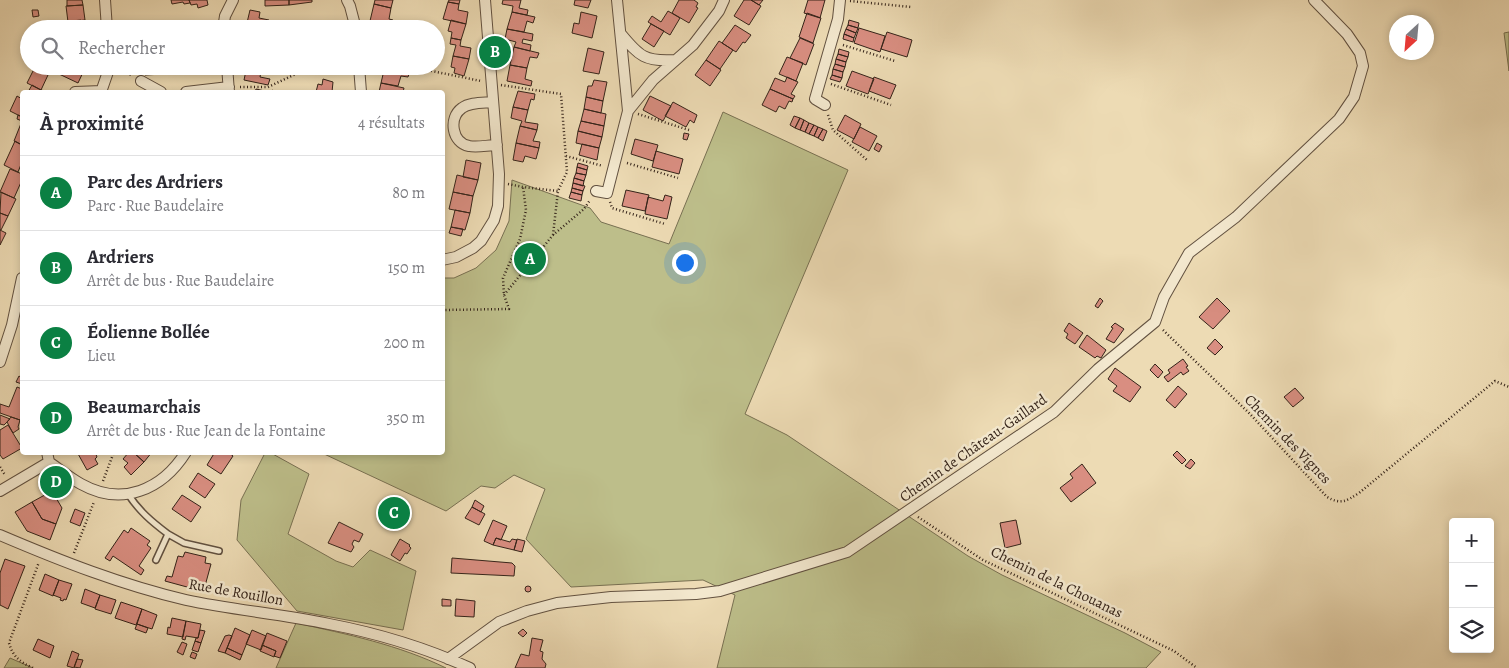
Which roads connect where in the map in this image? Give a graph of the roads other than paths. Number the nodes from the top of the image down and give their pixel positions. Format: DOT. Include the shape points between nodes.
graph roads {
  1 [pos="106,0"];
  2 [pos="233,0"];
  3 [pos="346,0"];
  4 [pos="485,0"];
  5 [pos="617,0"];
  6 [pos="724,0"];
  7 [pos="845,0"];
  8 [pos="1314,0"];
  9 [pos="107,20"];
  10 [pos="224,20"];
  11 [pos="354,20"];
  12 [pos="621,34"];
  13 [pos="675,60"];
  14 [pos="107,75"];
  15 [pos="228,75"];
  16 [pos="360,75"];
  17 [pos="141,81"];
  18 [pos="102,90"];
  19 [pos="157,90"];
  20 [pos="229,90"];
  21 [pos="361,90"];
  22 [pos="493,102"];
  23 [pos="825,105"];
  24 [pos="628,111"];
  25 [pos="497,145"];
  26 [pos="596,191"];
  27 [pos="445,259"];
  28 [pos="20,287"];
  29 [pos="0,362"];
  30 [pos="184,455"];
  31 [pos="48,457"];
  32 [pos="0,491"];
  33 [pos="127,494"];
  34 [pos="168,534"];
  35 [pos="0,535"];
  36 [pos="219,551"];
  37 [pos="156,560"];
  38 [pos="448,658"];
  39 [pos="470,668"];
  1 -- 9 [label="street"];
  2 -- 10 [label="street"];
  3 -- 11 [label="street"];
  4 -- 22 [label="street"];
  5 -- 12 [label="street"];
  6 -- 13 [label="street" via="693,45"];
  7 -- 23 [label="street" via="815,99"];
  8 -- 38 [label="street, Chemin de Château-Gaillard" via="1347,34 1360,53 1363,66 1354,97 1339,119 1236,217 1189,253 1164,297 1155,322 1098,369 1054,412 847,552 720,591 611,597 527,611 499,622"];
  12 -- 13 [label="street" via="638,54 658,61"];
  12 -- 24 [label="street"];
  13 -- 24 [label="street" via="653,80"];
  14 -- 18 [label="street"];
  15 -- 20 [label="street"];
  16 -- 21 [label="street"];
  17 -- 19 [label="street"];
  22 -- 25 [label="street"];
  22 -- 25 [label="street" via="462,108 457,113 454,130 461,143"];
  24 -- 26 [label="street" via="607,193"];
  25 -- 27 [label="street" via="500,181 494,220 473,248"];
  28 -- 29 [label="street"];
  30 -- 33 [label="street" via="155,485"];
  31 -- 32 [label="street"];
  31 -- 33 [label="street" via="80,484 99,491"];
  33 -- 34 [label="lane" via="138,509"];
  34 -- 36 [label="lane" via="184,543"];
  34 -- 37 [label="lane"];
  35 -- 38 [label="street, Rue de Rouillon" via="137,587 188,600 366,632"];
  38 -- 39 [label="street, Rue de Rouillon"];
}
